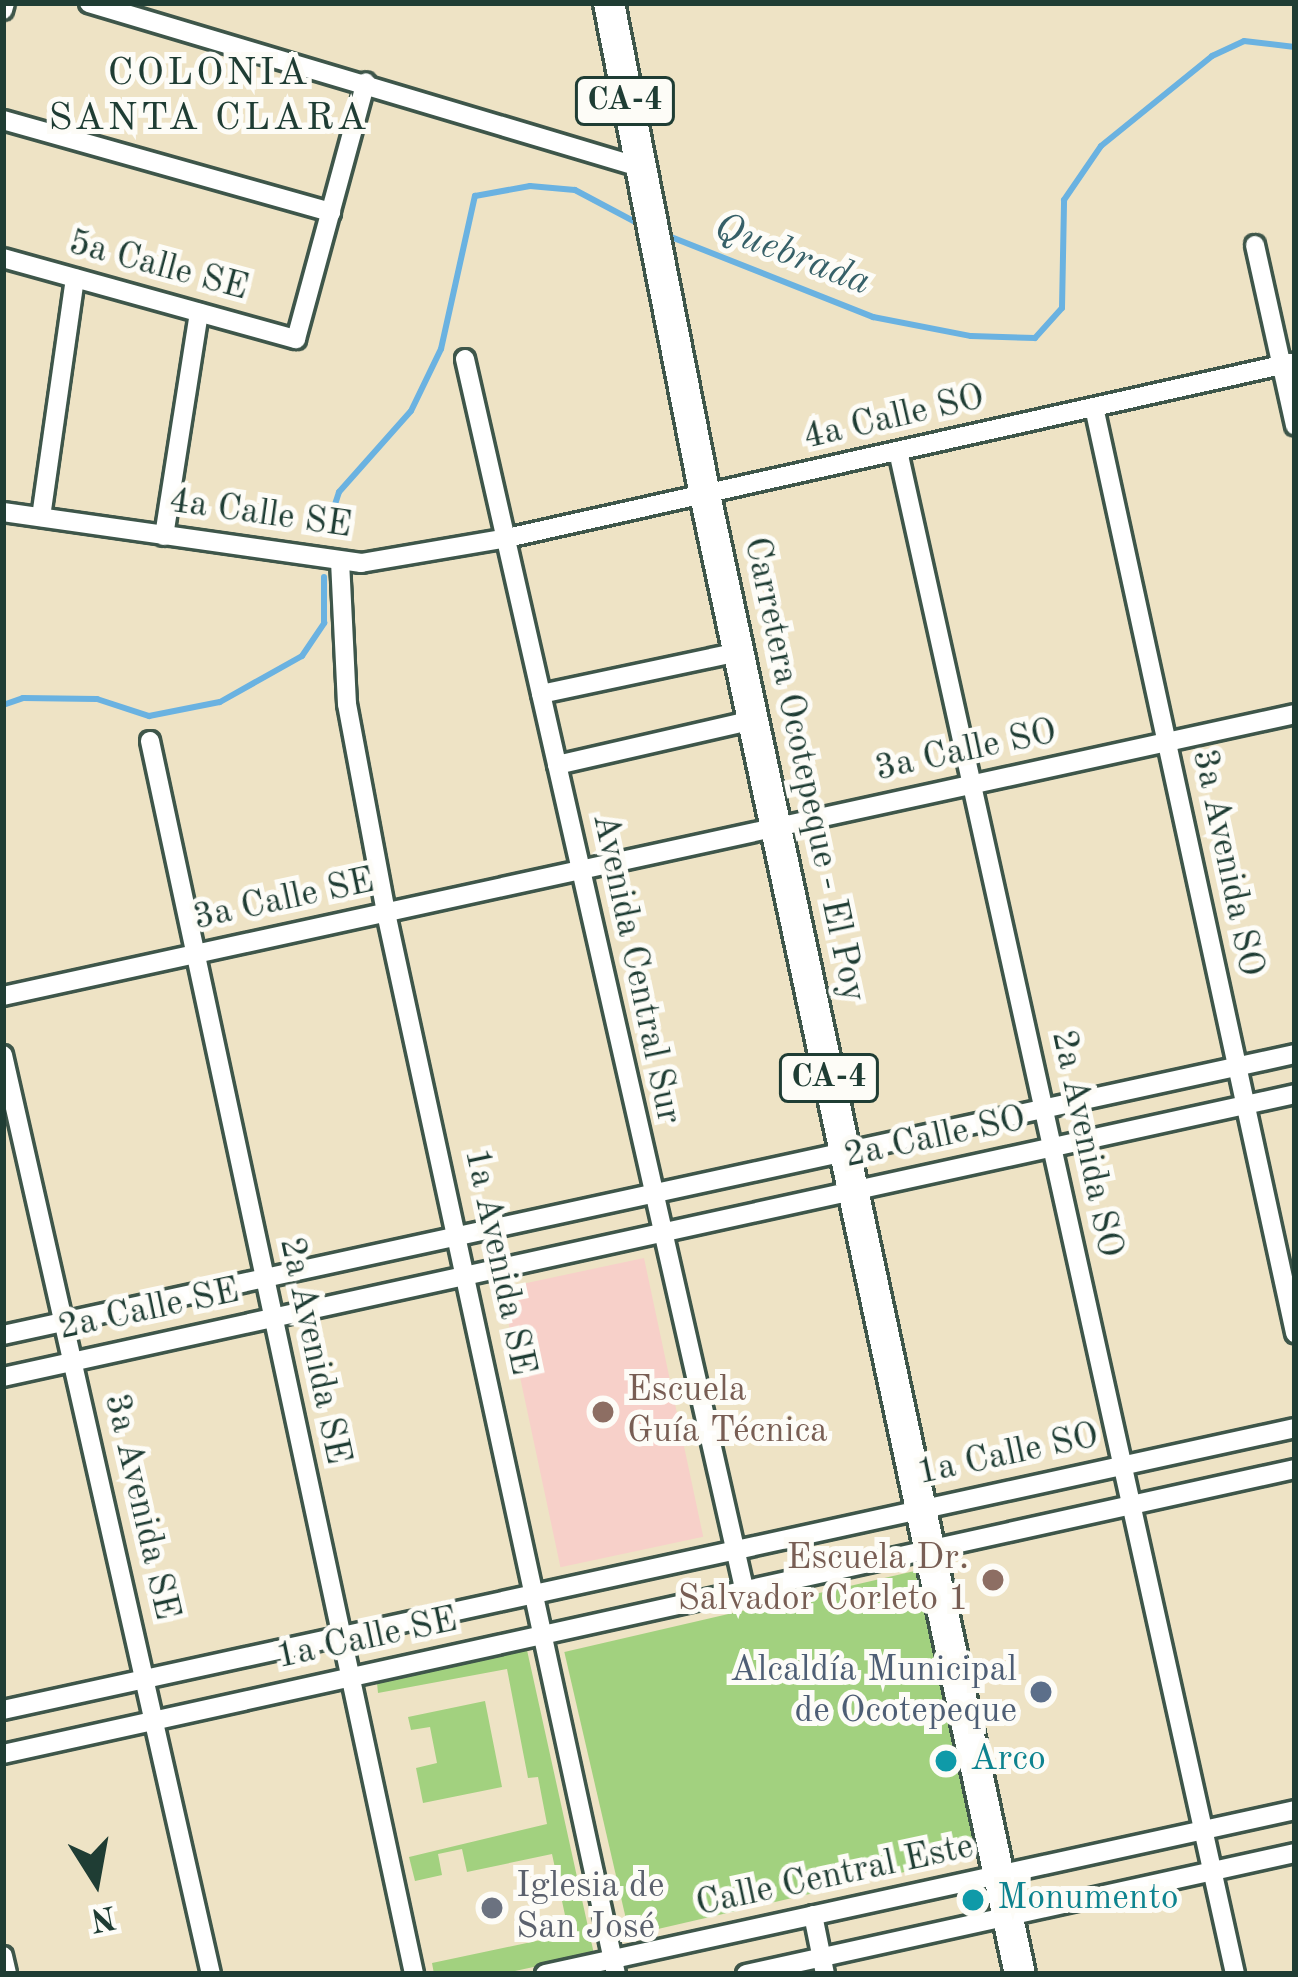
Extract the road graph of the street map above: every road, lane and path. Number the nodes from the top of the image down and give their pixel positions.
1 (89, 3) edge
2 (604, 4) edge
3 (366, 82) junction
4 (3, 120) edge
5 (636, 166) junction
6 (331, 212) junction
7 (1255, 245) dead end
8 (3, 258) edge
9 (75, 278) junction
10 (199, 313) junction
11 (465, 359) dead end
12 (1288, 363) edge
13 (1094, 407) junction
14 (1295, 426) edge
15 (898, 452) junction
16 (705, 495) junction
17 (3, 512) edge
18 (41, 517) junction
19 (164, 536) junction
20 (507, 538) junction
21 (340, 561) junction
22 (738, 652) junction
23 (541, 694) junction
24 (1295, 714) edge
25 (753, 720) junction
26 (149, 741) dead end
27 (1166, 742) junction
28 (557, 765) junction
29 (972, 785) junction
30 (776, 828) junction
31 (580, 870) junction
32 (386, 913) junction
33 (193, 954) junction
34 (3, 996) edge
35 (1295, 1054) edge
36 (3, 1055) edge
37 (1237, 1067) junction
38 (1295, 1094) edge
39 (1245, 1105) junction
40 (1043, 1109) junction
41 (1052, 1147) junction
42 (845, 1152) junction
43 (853, 1191) junction
44 (651, 1194) junction
45 (660, 1233) junction
46 (459, 1236) junction
47 (467, 1275) junction
48 (263, 1278) junction
49 (272, 1318) junction
50 (64, 1322) junction
51 (1295, 1333) edge
52 (3, 1335) edge
53 (73, 1362) junction
54 (3, 1377) edge
55 (1295, 1428) edge
56 (1122, 1465) junction
57 (1295, 1469) edge
58 (1131, 1505) junction
59 (921, 1509) junction
60 (736, 1550) junction
61 (930, 1550) junction
62 (745, 1592) junction
63 (535, 1593) junction
64 (544, 1635) junction
65 (341, 1636) junction
66 (146, 1678) junction
67 (350, 1678) junction
68 (3, 1710) edge
69 (155, 1721) junction
70 (3, 1754) edge
71 (1295, 1810) edge
72 (1203, 1830) junction
73 (1295, 1853) edge
74 (1212, 1871) junction
75 (999, 1874) junction
76 (813, 1915) junction
77 (1008, 1916) junction
78 (3, 1956) edge
79 (823, 1966) edge
80 (614, 1967) edge
81 (7, 1974) edge
82 (211, 1974) edge
83 (414, 1974) edge
84 (545, 1974) edge
85 (746, 1974) edge
86 (1020, 1974) edge
87 (1235, 1974) edge

1 - 3 street
2 - 5 main road, Carretera Ocotepeque - El Poy / CA-4
3 - 5 street
3 - 6 street
4 - 6 street
5 - 16 main road, Carretera Ocotepeque - El Poy / CA-4
6 - 10 street, 5a Calle SE
7 - 12 street
8 - 9 street, 5a Calle SE
9 - 10 street, 5a Calle SE
9 - 18 street
10 - 19 street
11 - 20 street, Avenida Central Sur
12 - 13 street, 4a Calle SO
12 - 14 street
13 - 15 street, 4a Calle SO
13 - 27 street, 3a Avenida SO
15 - 16 street, 4a Calle SO
15 - 29 street, 2a Avenida SO
16 - 20 street, 4a Calle SO
16 - 22 main road, Carretera Ocotepeque - El Poy / CA-4
17 - 18 street, 4a Calle SE
18 - 19 street, 4a Calle SE
19 - 21 street, 4a Calle SE
20 - 21 street, 4a Calle SE
20 - 23 street, Avenida Central Sur
21 - 32 street, 1a Avenida SE
22 - 23 street
22 - 25 main road, Carretera Ocotepeque - El Poy / CA-4
23 - 28 street, Avenida Central Sur
24 - 27 street, 3a Calle SO
25 - 28 street
25 - 30 main road, Carretera Ocotepeque - El Poy / CA-4
26 - 33 street, 2a Avenida SE
27 - 29 street, 3a Calle SO
27 - 37 street, 3a Avenida SO
28 - 31 street, Avenida Central Sur
29 - 30 street, 3a Calle SO
29 - 40 street, 2a Avenida SO
30 - 31 street, 3a Calle SO
30 - 42 main road, Carretera Ocotepeque - El Poy / CA-4
31 - 32 street, 3a Calle SE
31 - 44 street, Avenida Central Sur
32 - 33 street, 3a Calle SE
32 - 46 street, 1a Avenida SE
33 - 34 street, 3a Calle SE
33 - 48 street, 2a Avenida SE
35 - 37 street, 2a Calle SO
36 - 50 street, 3a Avenida SE
37 - 39 street, 3a Avenida SO
37 - 40 street, 2a Calle SO
38 - 39 street, 2a Calle SO
39 - 41 street, 2a Calle SO
39 - 51 street, 3a Avenida SO
40 - 41 street, 2a Avenida SO
40 - 42 street, 2a Calle SO
41 - 43 street, 2a Calle SO
41 - 56 street, 2a Avenida SO
42 - 43 main road, Carretera Ocotepeque - El Poy / CA-4
42 - 44 street, 2a Calle SO
43 - 45 street, 2a Calle SO
43 - 59 main road, Carretera Ocotepeque - El Poy / CA-4
44 - 45 street, Avenida Central Sur
44 - 46 street, 2a Calle SE
45 - 47 street, 2a Calle SE
45 - 60 street, Avenida Central Sur
46 - 47 street, 1a Avenida SE
46 - 48 street, 2a Calle SE
47 - 49 street, 2a Calle SE
47 - 63 street, 1a Avenida SE
48 - 49 street, 2a Avenida SE
48 - 50 street, 2a Calle SE
49 - 53 street, 2a Calle SE
49 - 65 street, 2a Avenida SE
50 - 52 street, 2a Calle SE
50 - 53 street, 3a Avenida SE
53 - 54 street, 2a Calle SE
53 - 66 street, 3a Avenida SE
55 - 56 street, 1a Calle SO
56 - 58 street, 2a Avenida SO
56 - 59 street, 1a Calle SO
57 - 58 street, 1a Calle SO
58 - 61 street, 1a Calle SO
58 - 72 street, 2a Avenida SO
59 - 60 street, 1a Calle SO
59 - 61 main road, Carretera Ocotepeque - El Poy / CA-4
60 - 62 street, Avenida Central Sur
60 - 63 street, 1a Calle SE
61 - 62 street, 1a Calle SO
61 - 75 main road, Carretera Ocotepeque - El Poy / CA-4
62 - 64 street, 1a Calle SE
63 - 64 street, 1a Avenida SE
63 - 65 street, 1a Calle SE
64 - 67 street, 1a Calle SE
64 - 80 street, 1a Avenida SE
65 - 66 street, 1a Calle SE
65 - 67 street, 2a Avenida SE
66 - 68 street, 1a Calle SE
66 - 69 street, 3a Avenida SE
67 - 69 street, 1a Calle SE
67 - 83 street, 2a Avenida SE
69 - 70 street, 1a Calle SE
69 - 82 street, 3a Avenida SE
71 - 72 street, Calle Central Este
72 - 74 street, 2a Avenida SO
72 - 75 street, Calle Central Este
73 - 74 street, Calle Central Este
74 - 77 street, Calle Central Este
74 - 87 street, 2a Avenida SO
75 - 76 street, Calle Central Este
75 - 77 main road, Carretera Ocotepeque - El Poy / CA-4
76 - 79 street
76 - 80 street, Calle Central Este
77 - 79 street, Calle Central Este
77 - 86 main road, Carretera Ocotepeque - El Poy / CA-4
78 - 81 street
79 - 85 street, Calle Central Este
80 - 84 street, Calle Central Este

